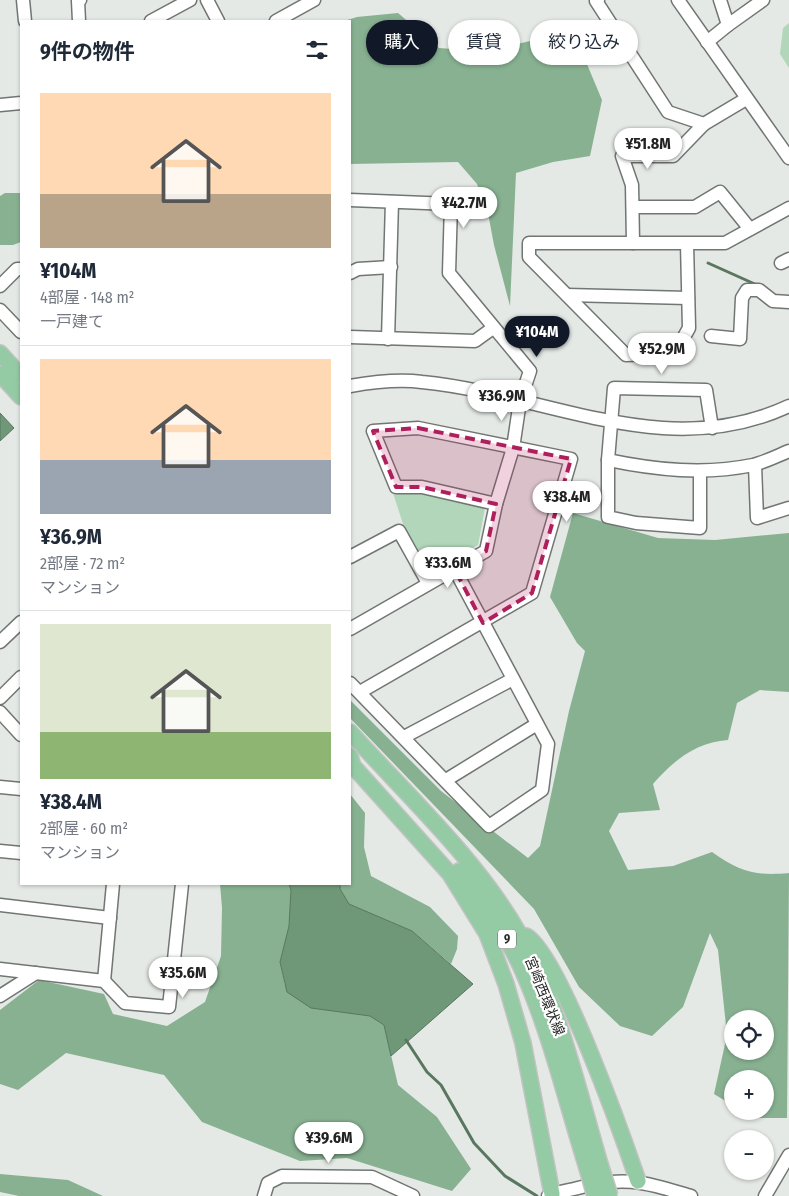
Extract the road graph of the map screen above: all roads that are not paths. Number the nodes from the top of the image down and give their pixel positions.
1 (23, 0) edge
2 (80, 0) edge
3 (190, 0) edge
4 (206, 0) edge
5 (314, 0) edge
6 (598, 0) edge
7 (678, 0) edge
8 (720, 0) edge
9 (763, 0) edge
10 (167, 5) edge
11 (25, 20) edge
12 (79, 20) edge
13 (152, 20) edge
14 (217, 20) edge
15 (278, 20) edge
16 (728, 25) junction
17 (707, 42) junction
18 (746, 99) junction
19 (20, 104) edge
20 (0, 105) edge
21 (704, 124) junction
22 (789, 158) edge
23 (351, 200) edge
24 (392, 202) junction
25 (633, 207) junction
26 (789, 208) edge
27 (750, 229) junction
28 (633, 243) junction
29 (688, 243) junction
30 (391, 267) junction
31 (20, 269) edge
32 (351, 272) edge
33 (0, 286) edge
34 (567, 295) junction
35 (688, 298) junction
36 (789, 302) edge
37 (0, 310) edge
38 (493, 328) junction
39 (20, 331) edge
40 (711, 336) dead end
41 (351, 337) edge
42 (388, 339) junction
43 (0, 353) edge
44 (0, 374) edge
45 (20, 375) edge
46 (351, 386) edge
47 (20, 396) edge
48 (520, 401) junction
49 (789, 406) edge
50 (610, 422) junction
51 (712, 428) junction
52 (512, 448) junction
53 (789, 451) edge
54 (608, 460) junction
55 (755, 465) junction
56 (700, 472) junction
57 (496, 504) junction
58 (789, 508) edge
59 (351, 556) edge
60 (455, 570) junction
61 (428, 583) junction
62 (20, 623) edge
63 (483, 623) junction
64 (351, 627) edge
65 (0, 642) edge
66 (20, 678) edge
67 (513, 679) junction
68 (351, 684) edge
69 (360, 692) junction
70 (0, 698) edge
71 (0, 712) edge
72 (537, 724) junction
73 (20, 733) edge
74 (351, 733) edge
75 (404, 737) junction
76 (351, 756) edge
77 (351, 759) edge
78 (446, 780) junction
79 (0, 787) edge
80 (20, 789) edge
81 (0, 851) edge
82 (20, 853) edge
83 (113, 885) edge
84 (182, 885) edge
85 (0, 905) edge
86 (110, 918) junction
87 (518, 932) junction
88 (0, 969) edge
89 (36, 973) junction
90 (104, 981) junction
91 (0, 996) edge
92 (789, 1155) edge
93 (593, 1166) junction
94 (638, 1181) junction
95 (550, 1195) edge
96 (264, 1196) edge
97 (413, 1196) edge
98 (595, 1196) edge
99 (610, 1196) edge
100 (691, 1196) edge
101 (765, 1196) edge

1 - 11 street
2 - 12 street
3 - 10 street
4 - 14 street
5 - 15 street
6 - 21 street
7 - 17 street
8 - 16 street
9 - 16 street
10 - 13 street
16 - 17 street
17 - 18 street
18 - 21 street
18 - 22 street
19 - 20 street
21 - 25 street
23 - 24 street
24 - 30 street
24 - 38 street
25 - 27 street
25 - 28 street
26 - 27 street
27 - 29 street
28 - 29 street
28 - 34 street
29 - 35 street
30 - 32 street
30 - 42 street
31 - 33 street
34 - 35 street
34 - 35 street
36 - 40 street
37 - 39 street
38 - 42 street
38 - 48 street
41 - 42 street
43 - 45 main road
44 - 47 main road
46 - 48 street
48 - 50 street
48 - 52 street
49 - 51 street
50 - 51 street
50 - 51 street
50 - 54 street
52 - 57 street
52 - 57 street
52 - 63 street
53 - 55 street
54 - 56 street
54 - 56 street
55 - 56 street
55 - 58 street
57 - 60 street
59 - 61 street
60 - 61 street
60 - 63 street
61 - 64 street
62 - 65 street
63 - 67 street
63 - 69 street
66 - 70 street
67 - 72 street
67 - 75 street
68 - 69 street
69 - 75 street
71 - 73 street
72 - 78 street
72 - 78 street
74 - 87 main road, 宮崎西環状線 / 9
75 - 78 street
76 - 93 main road, 宮崎西環状線 / 9
77 - 95 main road
79 - 80 street
81 - 82 street
83 - 86 street
84 - 90 street
85 - 86 street
86 - 90 street
87 - 93 main road, 宮崎西環状線 / 9
87 - 94 main road
88 - 89 street
89 - 90 street
89 - 91 street
92 - 101 street
93 - 98 main road, 宮崎西環状線 / 9, bridge
93 - 99 main road, 宮崎西環状線 / 9, bridge
94 - 95 street
94 - 100 street
96 - 97 street

